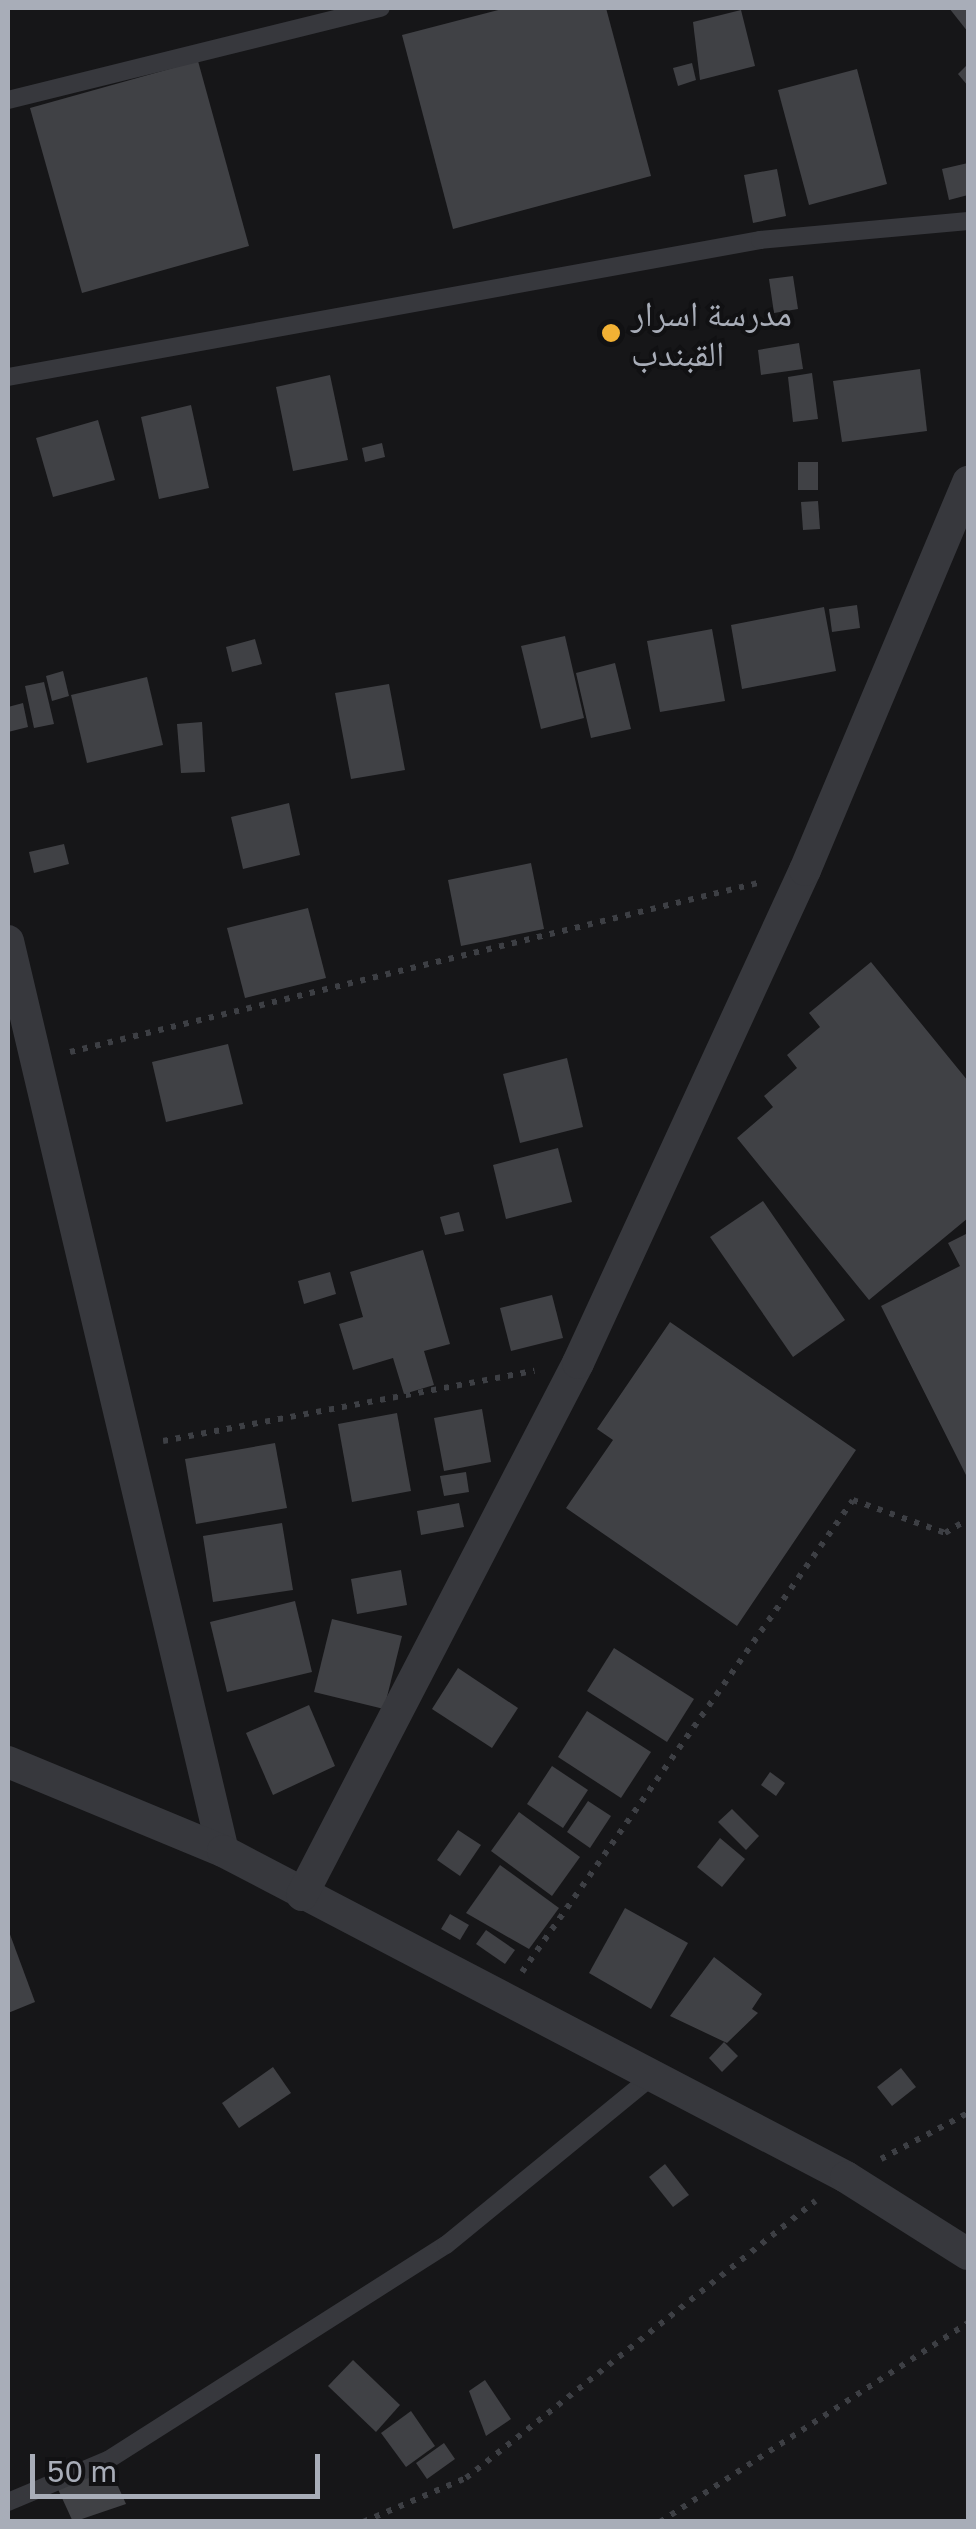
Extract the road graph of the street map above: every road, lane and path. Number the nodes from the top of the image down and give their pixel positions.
1 (381, 8) edge
2 (8, 100) edge
3 (968, 221) edge
4 (8, 377) edge
5 (968, 482) edge
6 (806, 870) junction
7 (8, 940) edge
8 (35, 1061) junction
9 (578, 1363) junction
10 (127, 1448) junction
11 (968, 1519) edge
12 (8, 1762) edge
13 (223, 1851) junction
14 (302, 1895) junction
15 (504, 1997) junction
16 (650, 2078) junction
17 (968, 2113) edge
18 (846, 2177) junction
19 (968, 2254) edge
20 (968, 2323) edge
21 (8, 2502) edge
22 (364, 2522) edge
23 (660, 2522) edge

1 - 2 lane
3 - 4 lane
5 - 6 street
6 - 8 path
6 - 9 street
7 - 8 street
8 - 10 street
9 - 10 path
9 - 14 street
10 - 13 street
11 - 15 path
12 - 13 street
13 - 14 street
14 - 15 street
15 - 16 street
16 - 18 street
16 - 21 lane
17 - 18 path
18 - 19 street
18 - 22 path
20 - 23 path

